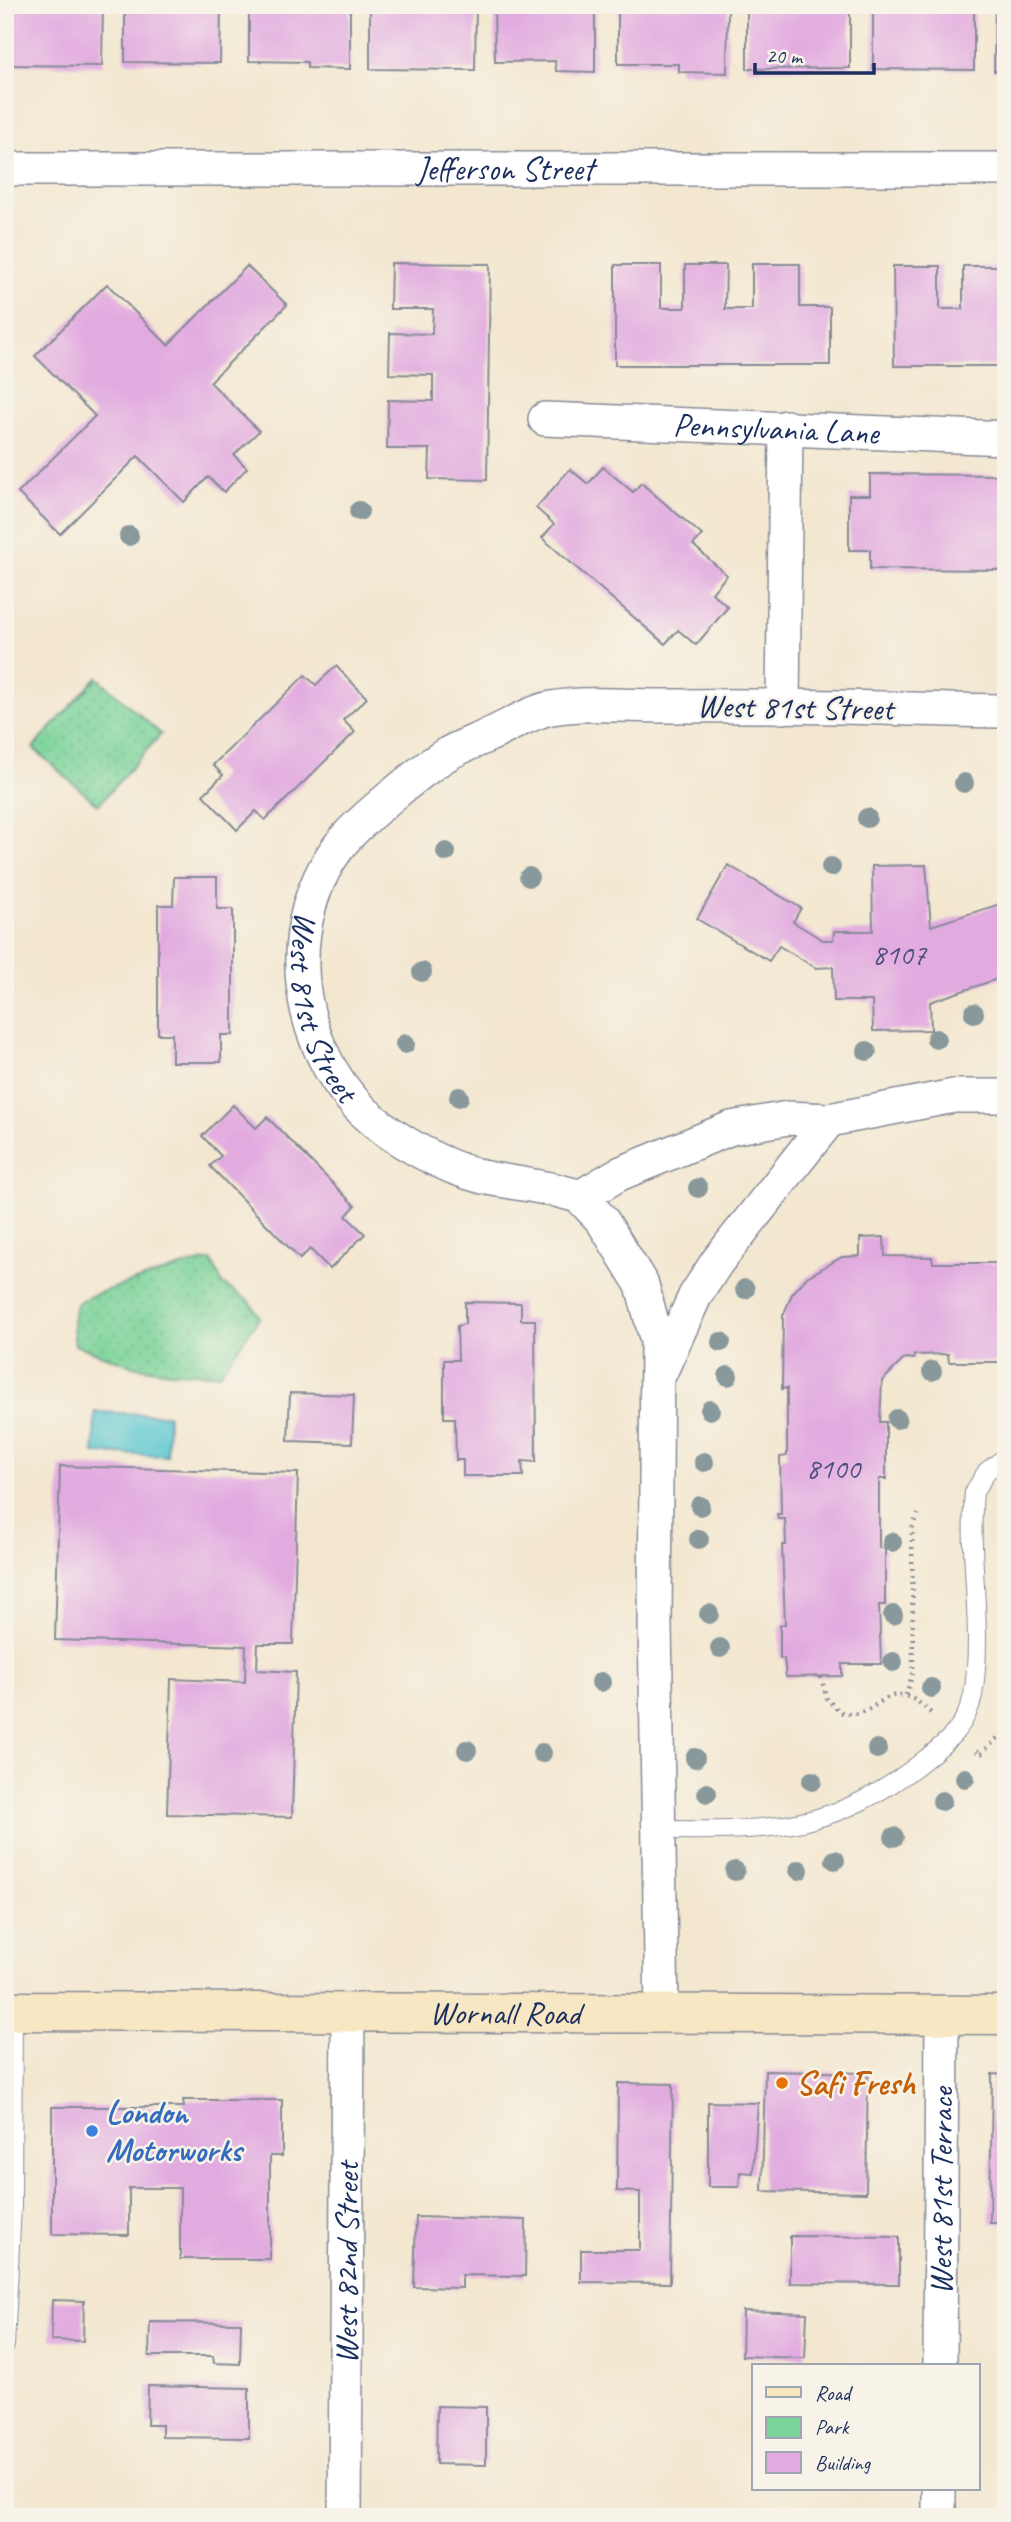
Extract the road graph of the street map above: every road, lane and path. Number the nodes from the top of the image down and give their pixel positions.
1 (5, 169) edge
2 (1006, 169) edge
3 (545, 419) dead end
4 (786, 427) junction
5 (1006, 438) edge
6 (783, 707) junction
7 (1006, 710) edge
8 (1006, 1096) edge
9 (829, 1120) junction
10 (580, 1196) junction
11 (659, 1375) junction
12 (1006, 1457) edge
13 (918, 1514) dead end
14 (821, 1677) dead end
15 (906, 1695) junction
16 (936, 1718) dead end
17 (1006, 1730) edge
18 (969, 1745) dead end
19 (657, 1830) junction
20 (9, 2011) edge
21 (348, 2011) junction
22 (662, 2012) junction
23 (942, 2014) junction
24 (1006, 2015) edge
25 (5, 2346) edge
26 (940, 2364) edge
27 (939, 2490) edge
28 (345, 2517) edge
29 (939, 2517) edge

1 - 2 street, Jefferson Street
3 - 4 street, Pennsylvania Lane
4 - 5 street, Pennsylvania Lane
4 - 6 street
6 - 7 street, West 81st Street
6 - 10 street, West 81st Street
8 - 9 street
9 - 10 street
9 - 11 street
10 - 11 street
11 - 19 street
12 - 19 lane
13 - 15 path
14 - 15 path
15 - 16 path
17 - 18 path
19 - 22 street
20 - 21 main road, Wornall Road
20 - 25 lane
21 - 22 main road, Wornall Road
21 - 28 street, West 82nd Street
22 - 23 main road, Wornall Road
23 - 24 main road, Wornall Road
23 - 26 street, West 81st Terrace
27 - 29 street

